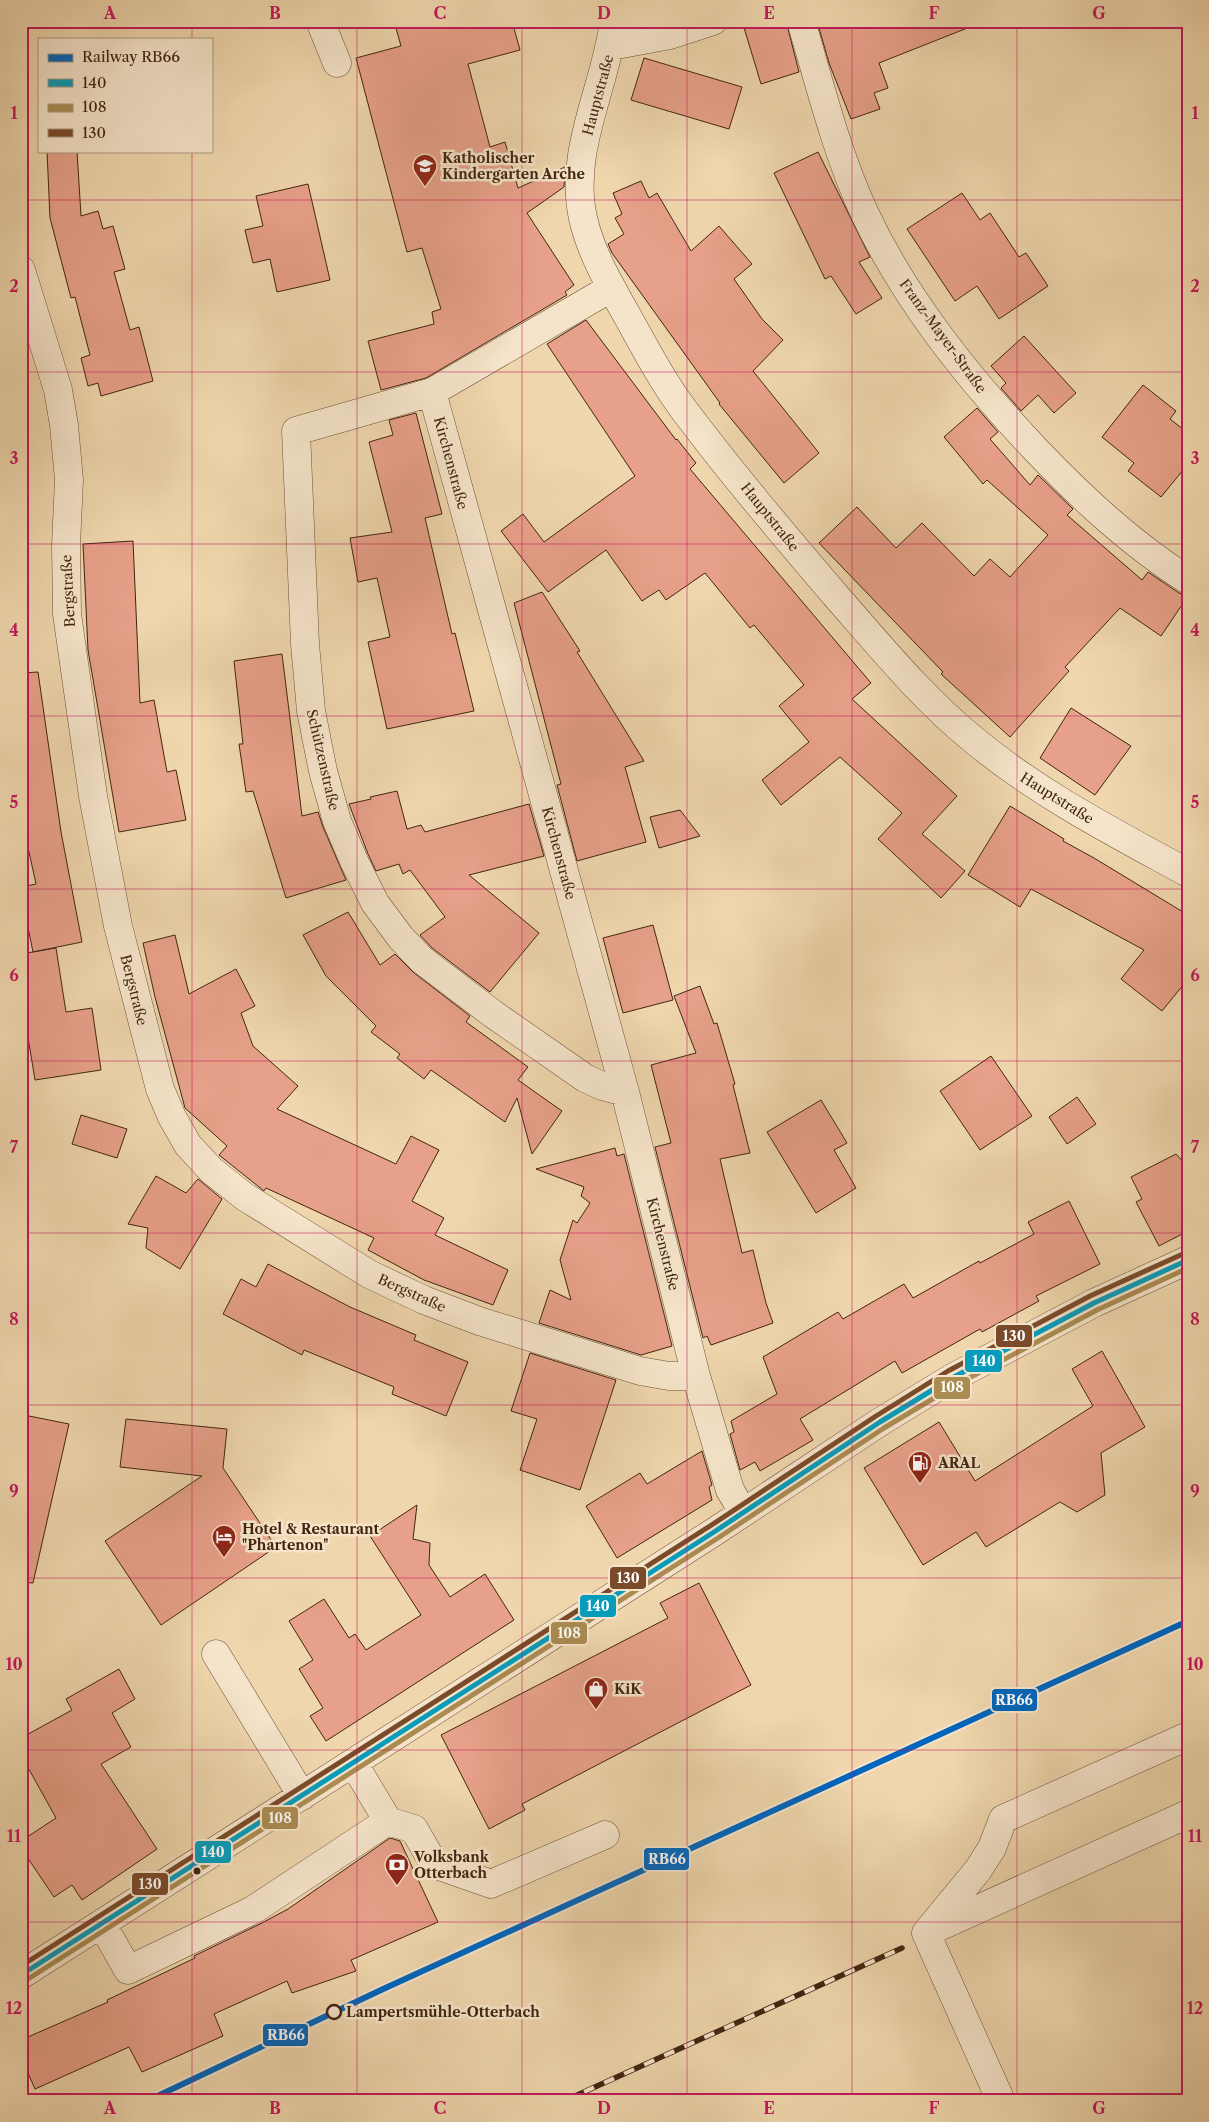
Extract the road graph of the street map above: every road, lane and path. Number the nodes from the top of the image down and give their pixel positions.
1 (320, 21) edge
2 (714, 21) edge
3 (801, 21) edge
4 (613, 34) edge
5 (337, 63) dead end
6 (21, 270) edge
7 (611, 288) junction
8 (432, 392) junction
9 (1188, 580) edge
10 (1188, 873) edge
11 (625, 1092) junction
12 (1188, 1260) edge
13 (696, 1376) junction
14 (743, 1512) junction
15 (216, 1654) dead end
16 (1188, 1736) edge
17 (354, 1764) junction
18 (302, 1796) junction
19 (1188, 1814) edge
20 (388, 1821) junction
21 (605, 1835) dead end
22 (102, 1924) junction
23 (926, 1932) junction
24 (21, 1976) edge
25 (1001, 2101) edge

1 - 5 street
2 - 4 street
3 - 9 street, Franz-Mayer-Straße
4 - 7 street, Hauptstraße
6 - 13 street, Bergstraße
7 - 8 street
7 - 10 street, Hauptstraße
8 - 11 street, Kirchenstraße
8 - 11 street, Schützenstraße
11 - 13 street, Kirchenstraße
12 - 14 street
13 - 14 street, Kirchenstraße
14 - 17 street
15 - 18 street
16 - 23 street
17 - 18 street
17 - 20 street
18 - 22 street
19 - 23 street
20 - 21 street
20 - 22 street
22 - 24 street
23 - 25 street

